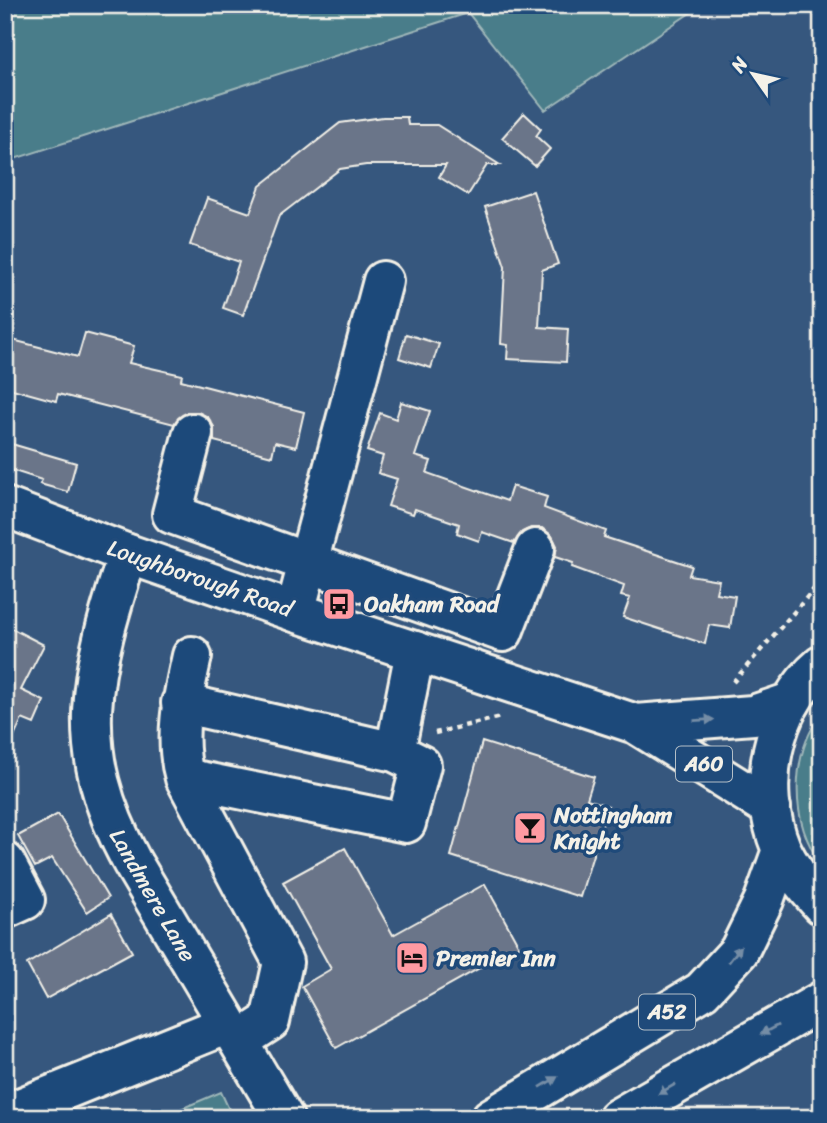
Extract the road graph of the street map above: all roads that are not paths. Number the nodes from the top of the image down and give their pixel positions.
1 (383, 281) dead end
2 (193, 433) dead end
3 (5, 507) edge
4 (535, 549) dead end
5 (128, 554) junction
6 (308, 563) junction
7 (295, 612) junction
8 (415, 651) junction
9 (192, 656) dead end
10 (822, 665) edge
11 (791, 702) junction
12 (181, 703) junction
13 (636, 724) junction
14 (396, 747) junction
15 (185, 778) junction
16 (771, 808) junction
17 (782, 850) junction
18 (5, 862) edge
19 (822, 905) edge
20 (5, 909) edge
21 (822, 1001) edge
22 (233, 1033) junction
23 (5, 1114) edge
24 (284, 1118) edge
25 (491, 1118) edge
26 (618, 1118) edge

1 - 6 main road
2 - 6 main road
3 - 5 main road, Loughborough Road / A60
4 - 6 main road
5 - 7 main road, Loughborough Road / A60
5 - 22 main road, Landmere Lane
6 - 7 main road
7 - 8 main road, Loughborough Road / A60
8 - 13 main road, Loughborough Road / A60
8 - 14 main road
9 - 12 main road
10 - 11 main road
13 -> 11 main road, Loughborough Road / A60
11 - 16 main road
12 - 14 main road
12 - 15 main road
13 - 16 main road, Loughborough Road / A60
14 - 15 main road
15 - 22 main road
16 - 17 main road
17 - 19 main road
25 -> 17 main road, A52
18 - 20 main road
21 -> 26 main road
22 - 23 main road
22 - 24 main road, Landmere Lane

